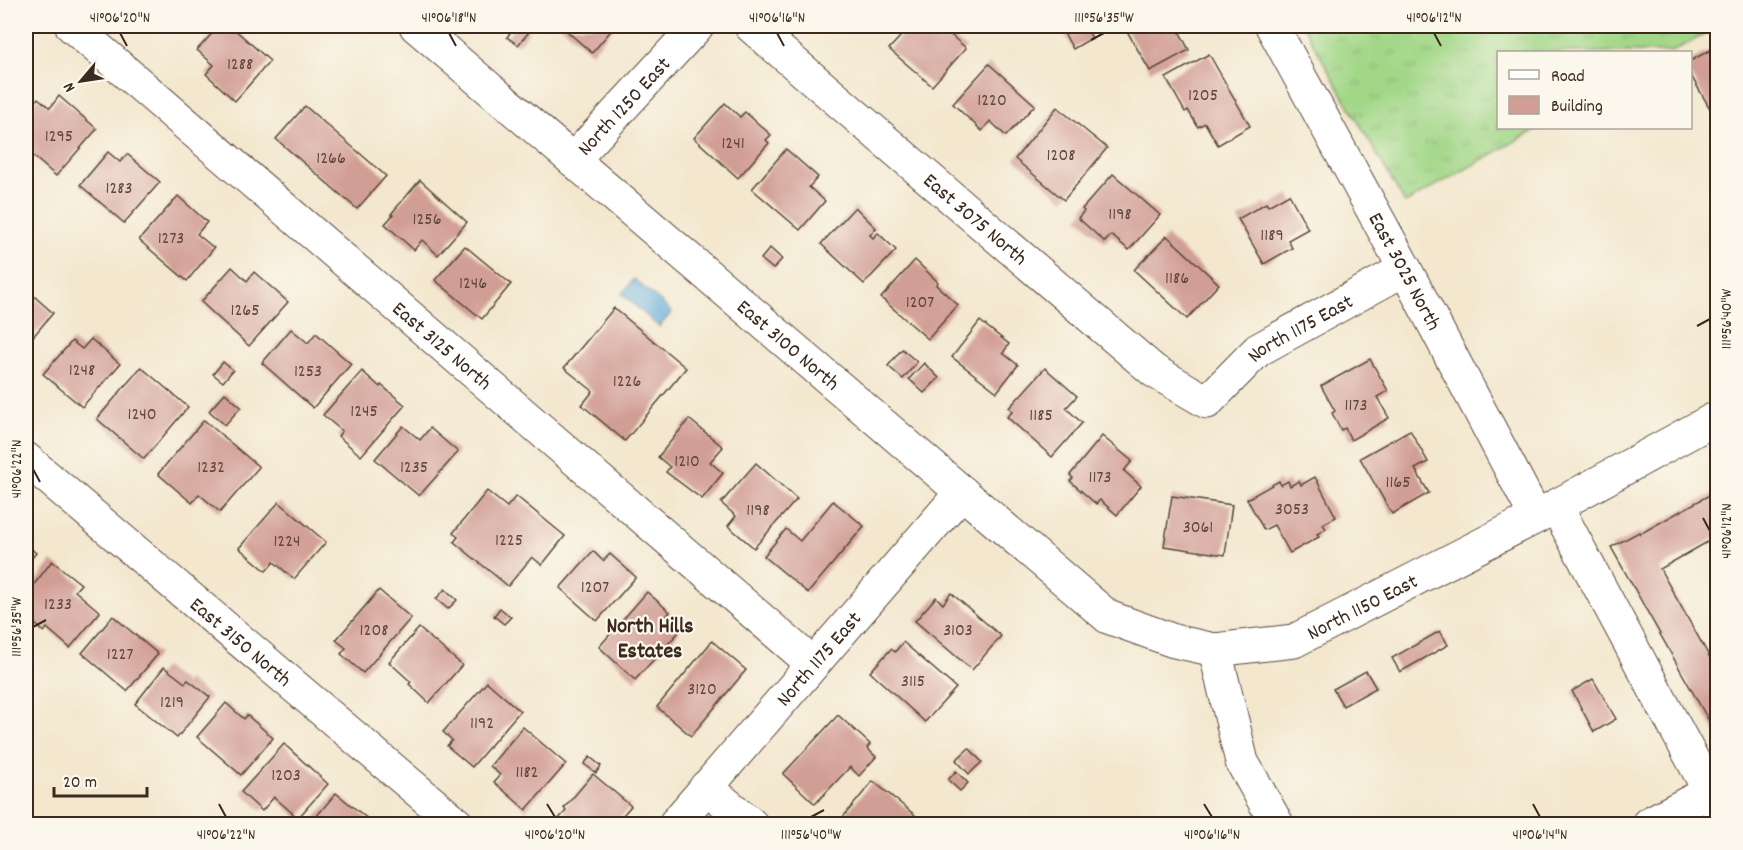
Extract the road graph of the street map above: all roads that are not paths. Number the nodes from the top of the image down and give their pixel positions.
1 (72, 26) edge
2 (416, 26) edge
3 (697, 26) edge
4 (751, 26) edge
5 (1272, 26) edge
6 (573, 160) junction
7 (1405, 268) junction
8 (1207, 402) joint
9 (1718, 417) edge
10 (26, 459) edge
11 (962, 492) junction
12 (1546, 511) junction
13 (1174, 641) joint
14 (1215, 650) junction
15 (813, 664) junction
16 (706, 787) junction
17 (1714, 799) edge
18 (457, 825) edge
19 (675, 825) edge
20 (751, 825) edge
21 (1277, 825) edge
22 (1648, 825) edge

1 - 15 street, East 3125 North
2 - 6 street, East 3100 North
3 - 6 street, North 1250 East
4 - 8 street, East 3075 North
5 - 7 street, East 3025 North
6 - 11 street, East 3100 North
7 - 8 street, North 1175 East
7 - 12 street, East 3025 North
9 - 12 street, North 1150 East
10 - 18 street, East 3150 North
11 - 13 street, East 3100 North
11 - 15 street, North 1175 East
12 - 14 street, North 1150 East
12 - 17 street, East 3025 North
13 - 14 street, North 1150 East
14 - 21 street
15 - 16 street, North 1175 East
16 - 19 street, North 1175 East
16 - 20 street
17 - 22 street

